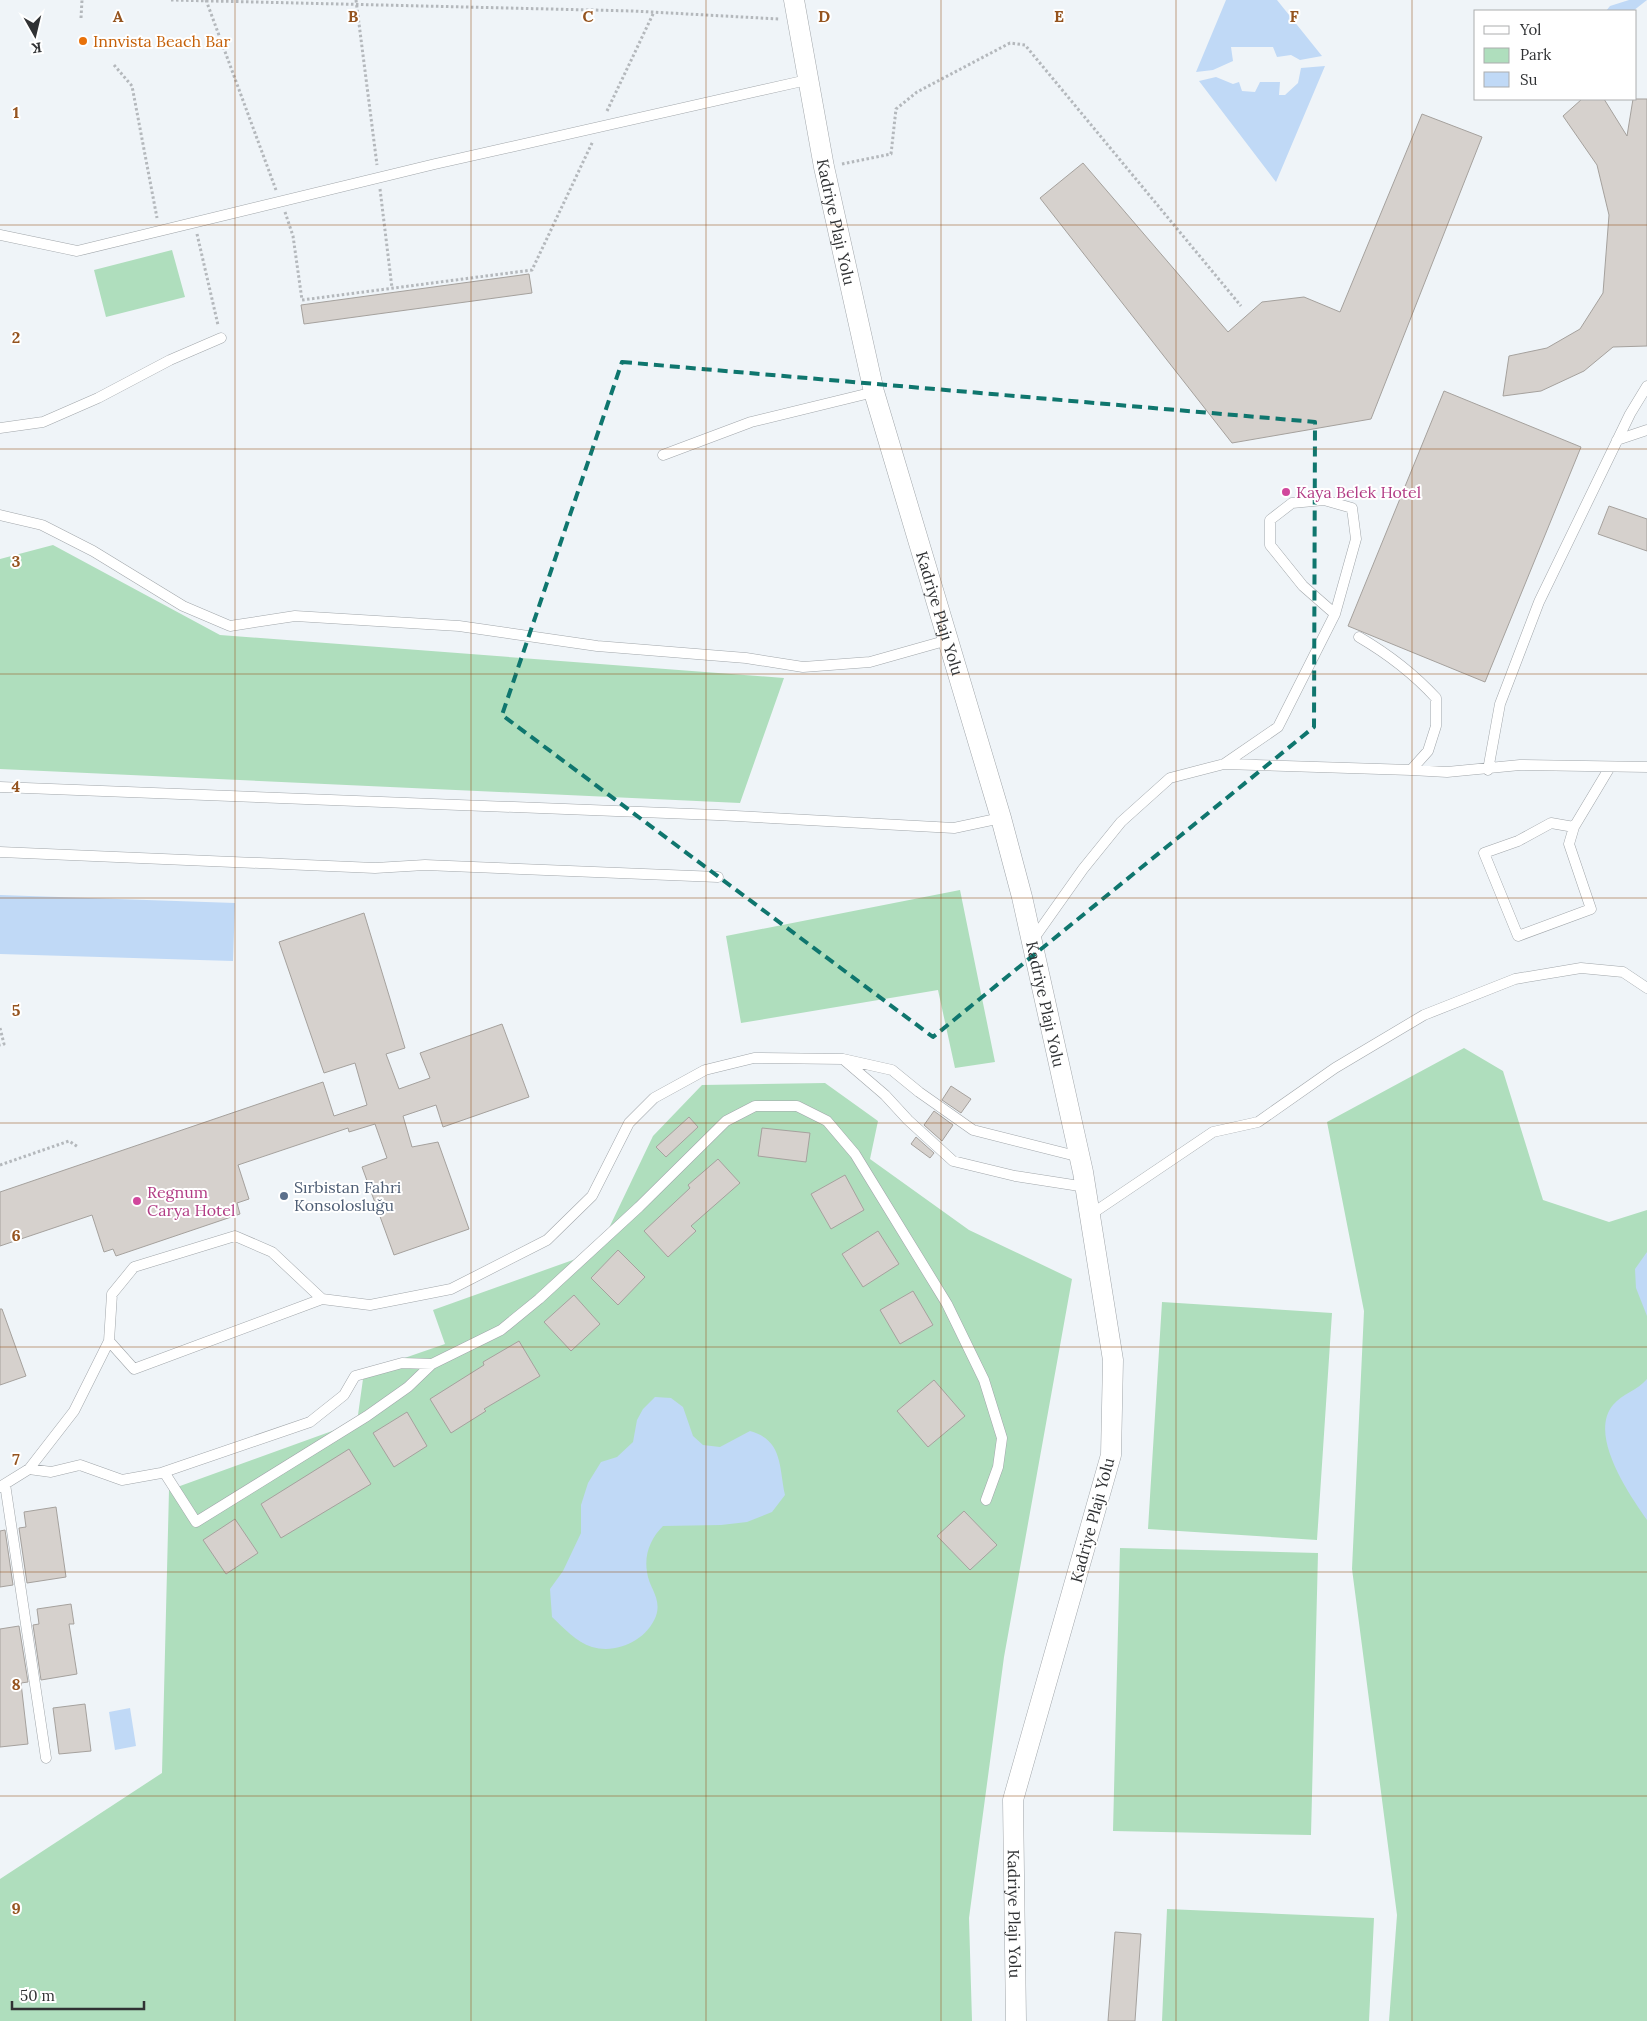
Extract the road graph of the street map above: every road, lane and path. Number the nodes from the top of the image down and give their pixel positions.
1 (82, 0) edge
2 (171, 0) edge
3 (794, 0) edge
4 (356, 2) edge
5 (81, 18) dead end
6 (797, 20) junction
7 (114, 65) dead end
8 (807, 80) junction
9 (824, 167) junction
10 (379, 177) junction
11 (194, 222) junction
12 (160, 230) junction
13 (0, 235) edge
14 (392, 288) dead end
15 (1241, 306) dead end
16 (221, 338) joint
17 (1647, 386) edge
18 (874, 392) junction
19 (0, 428) edge
20 (1647, 430) edge
21 (1617, 440) junction
22 (663, 455) dead end
23 (0, 515) edge
24 (1335, 614) junction
25 (1359, 637) dead end
26 (948, 640) junction
27 (1224, 764) junction
28 (1610, 767) junction
29 (1647, 767) edge
30 (1410, 770) junction
31 (1488, 770) junction
32 (0, 787) edge
33 (1001, 818) junction
34 (1574, 827) junction
35 (0, 852) edge
36 (718, 877) dead end
37 (1032, 942) junction
38 (1647, 988) edge
39 (0, 1028) edge
40 (0, 1045) edge
41 (843, 1059) junction
42 (78, 1147) dead end
43 (1080, 1157) junction
44 (0, 1165) edge
45 (1086, 1187) junction
46 (1090, 1214) junction
47 (322, 1299) junction
48 (108, 1341) junction
49 (432, 1364) junction
50 (29, 1469) junction
51 (164, 1472) junction
52 (2, 1486) edge
53 (986, 1500) dead end
54 (46, 1758) dead end
55 (1016, 2021) edge

1 - 5 path
2 - 4 path
3 - 6 street, Kadriye Plajı Yolu
4 - 6 path
4 - 10 path
6 - 8 street, Kadriye Plajı Yolu
7 - 12 path
8 - 9 street, Kadriye Plajı Yolu
8 - 10 lane
9 - 15 path
9 - 18 street, Kadriye Plajı Yolu
10 - 11 lane
10 - 14 path
11 - 12 lane
11 - 16 path
12 - 13 lane
16 - 19 lane
17 - 21 lane
18 - 22 lane
18 - 26 street, Kadriye Plajı Yolu
20 - 21 lane
21 - 31 lane
23 - 26 lane
24 - 24 lane
24 - 27 lane
25 - 30 lane
26 - 33 street, Kadriye Plajı Yolu
27 - 30 lane
27 - 37 lane
28 - 29 lane
28 - 31 lane
28 - 34 lane
30 - 31 lane
32 - 33 lane
33 - 37 street, Kadriye Plajı Yolu
34 - 34 lane
35 - 36 lane
37 - 43 street, Kadriye Plajı Yolu
38 - 46 lane
39 - 40 path
41 - 43 lane
41 - 45 lane
41 - 47 lane
42 - 44 path
43 - 45 street, Kadriye Plajı Yolu
45 - 46 street, Kadriye Plajı Yolu
46 - 55 street, Kadriye Plajı Yolu
47 - 48 lane
47 - 48 lane
48 - 50 lane
49 - 51 lane
49 - 51 lane
49 - 53 lane
50 - 51 lane
50 - 52 lane
52 - 54 lane

